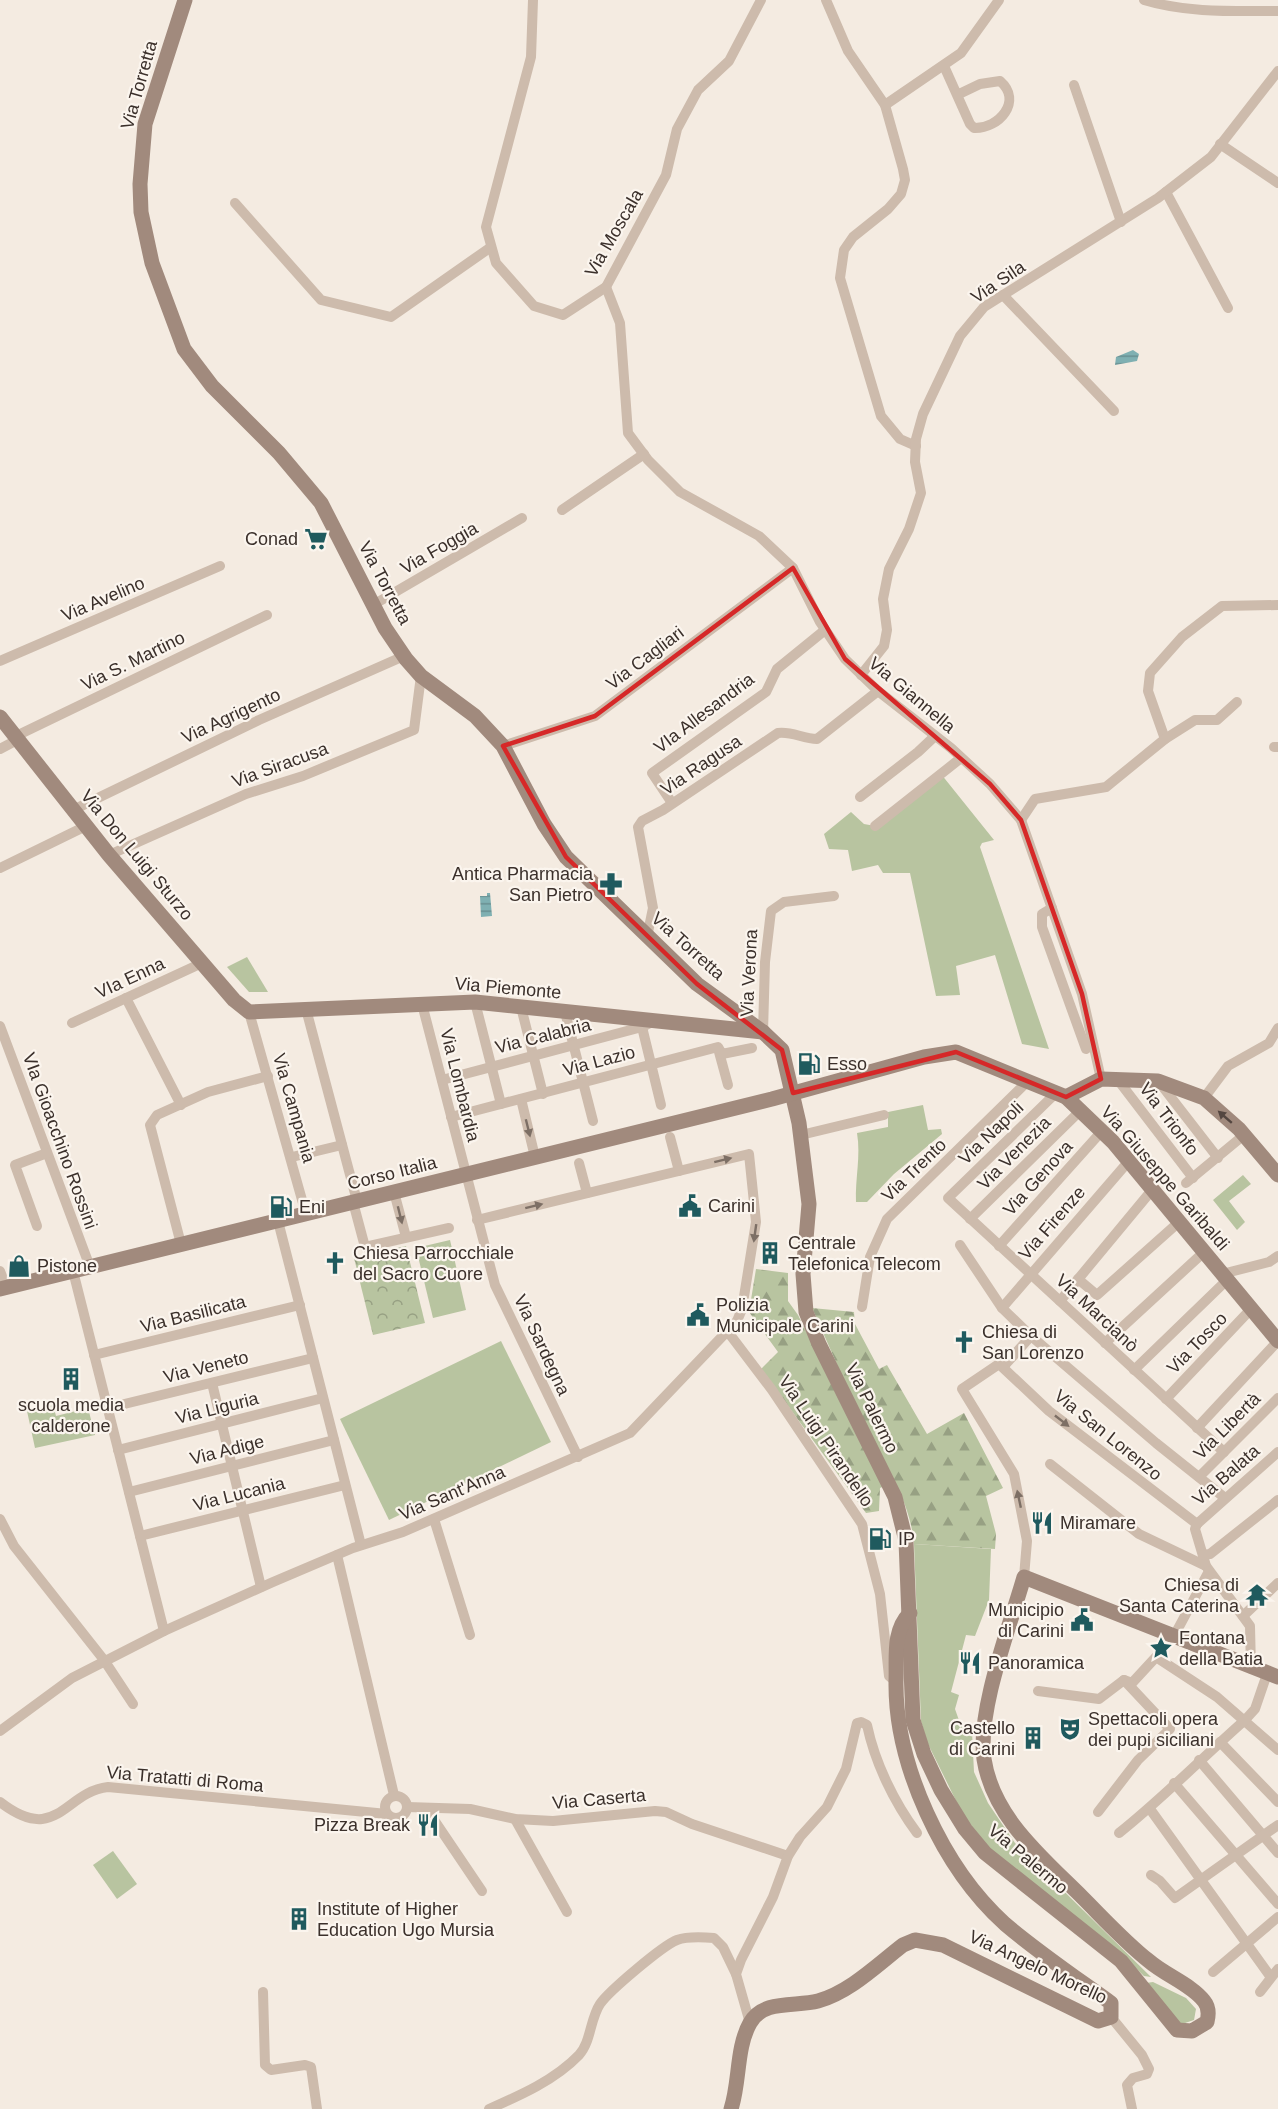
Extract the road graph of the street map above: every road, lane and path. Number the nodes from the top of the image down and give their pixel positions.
1 (185, 0) edge
2 (533, 0) edge
3 (761, 0) edge
4 (826, 0) edge
5 (999, 0) edge
6 (1144, 0) edge
7 (1278, 11) edge
8 (944, 66) junction
9 (1278, 72) edge
10 (1074, 85) dead end
11 (957, 95) junction
12 (885, 105) junction
13 (1220, 144) junction
14 (1278, 183) edge
15 (1166, 192) junction
16 (235, 203) dead end
17 (1121, 222) junction
18 (491, 247) junction
19 (606, 287) junction
20 (1003, 295) junction
21 (1228, 308) dead end
22 (1114, 411) dead end
23 (916, 446) junction
24 (644, 454) junction
25 (562, 510) dead end
26 (522, 519) dead end
27 (220, 566) dead end
28 (793, 568) junction
29 (373, 605) junction
30 (1278, 605) edge
31 (267, 615) dead end
32 (825, 630) junction
33 (404, 656) junction
34 (0, 661) edge
35 (861, 675) junction
36 (422, 676) junction
37 (878, 691) junction
38 (1237, 702) dead end
39 (0, 717) edge
40 (936, 736) junction
41 (16, 739) junction
42 (1165, 739) junction
43 (503, 746) junction
44 (0, 749) edge
45 (961, 758) junction
46 (860, 797) dead end
47 (672, 803) junction
48 (73, 810) junction
49 (1021, 820) junction
50 (86, 826) junction
51 (875, 826) dead end
52 (109, 855) junction
53 (0, 868) edge
54 (834, 896) dead end
55 (1052, 908) junction
56 (647, 937) junction
57 (202, 963) junction
58 (126, 998) junction
59 (475, 1002) junction
60 (422, 1004) junction
61 (521, 1006) junction
62 (306, 1009) junction
63 (249, 1012) junction
64 (565, 1012) junction
65 (72, 1023) dead end
66 (647, 1024) junction
67 (0, 1026) edge
68 (1278, 1028) edge
69 (763, 1032) junction
70 (573, 1045) junction
71 (752, 1048) dead end
72 (1086, 1049) dead end
73 (719, 1052) junction
74 (533, 1055) junction
75 (651, 1064) junction
76 (491, 1066) junction
77 (268, 1076) junction
78 (1101, 1079) junction
79 (442, 1080) junction
80 (1029, 1080) junction
81 (1118, 1080) junction
82 (1158, 1082) junction
83 (583, 1083) junction
84 (728, 1085) dead end
85 (793, 1093) junction
86 (543, 1094) junction
87 (1061, 1095) junction
88 (1204, 1098) junction
89 (521, 1099) junction
90 (501, 1104) junction
91 (661, 1105) dead end
92 (181, 1106) junction
93 (1080, 1111) junction
94 (884, 1115) dead end
95 (451, 1117) junction
96 (593, 1121) dead end
97 (1102, 1131) junction
98 (801, 1135) junction
99 (1244, 1135) junction
100 (670, 1137) dead end
101 (342, 1145) junction
102 (47, 1153) junction
103 (292, 1157) junction
104 (535, 1157) junction
105 (1218, 1158) junction
106 (1128, 1162) junction
107 (579, 1163) dead end
108 (679, 1171) junction
109 (466, 1174) junction
110 (1278, 1175) edge
111 (1152, 1190) junction
112 (394, 1192) junction
113 (587, 1193) junction
114 (948, 1198) joint
115 (355, 1202) junction
116 (306, 1214) junction
117 (970, 1219) junction
118 (477, 1220) junction
119 (278, 1221) junction
120 (1179, 1222) junction
121 (37, 1226) dead end
122 (449, 1228) dead end
123 (406, 1237) junction
124 (182, 1244) junction
125 (960, 1245) dead end
126 (999, 1246) junction
127 (1204, 1252) junction
128 (1278, 1256) edge
129 (90, 1267) junction
130 (0, 1270) edge
131 (73, 1271) junction
132 (1030, 1274) junction
133 (1225, 1277) junction
134 (1078, 1279) junction
135 (3, 1288) edge
136 (1059, 1301) junction
137 (300, 1305) junction
138 (862, 1307) dead end
139 (1002, 1308) junction
140 (1251, 1309) junction
141 (728, 1332) junction
142 (1031, 1335) junction
143 (1278, 1341) edge
144 (1105, 1343) junction
145 (94, 1355) junction
146 (313, 1358) junction
147 (1001, 1365) junction
148 (1134, 1370) junction
149 (212, 1383) junction
150 (323, 1398) junction
151 (1278, 1398) edge
152 (1166, 1399) junction
153 (108, 1408) junction
154 (222, 1424) junction
155 (1197, 1428) junction
156 (334, 1440) junction
157 (118, 1450) junction
158 (1224, 1452) junction
159 (1278, 1452) edge
160 (578, 1457) junction
161 (1050, 1464) dead end
162 (232, 1466) junction
163 (1199, 1477) junction
164 (345, 1485) junction
165 (129, 1492) junction
166 (1225, 1498) junction
167 (1278, 1500) edge
168 (243, 1510) junction
169 (0, 1519) edge
170 (434, 1519) junction
171 (1197, 1524) junction
172 (140, 1536) junction
173 (361, 1545) junction
174 (337, 1555) junction
175 (1206, 1564) junction
176 (1024, 1577) junction
177 (1278, 1583) edge
178 (261, 1587) junction
179 (910, 1613) junction
180 (1243, 1616) junction
181 (164, 1631) junction
182 (470, 1635) dead end
183 (1173, 1638) junction
184 (104, 1660) junction
185 (1251, 1669) junction
186 (1272, 1676) edge
187 (1124, 1680) junction
188 (896, 1682) junction
189 (1038, 1691) dead end
190 (133, 1704) dead end
191 (1245, 1720) junction
192 (0, 1731) edge
193 (1220, 1742) junction
194 (1278, 1750) edge
195 (1199, 1760) junction
196 (1174, 1783) junction
197 (394, 1795) junction
198 (0, 1802) edge
199 (1278, 1802) edge
200 (407, 1807) junction
201 (426, 1808) junction
202 (1150, 1809) junction
203 (1098, 1812) dead end
204 (384, 1814) junction
205 (515, 1819) junction
206 (1278, 1825) edge
207 (917, 1833) dead end
208 (1119, 1833) dead end
209 (1263, 1835) junction
210 (1278, 1852) edge
211 (1236, 1855) junction
212 (788, 1856) junction
213 (1151, 1875) dead end
214 (1200, 1880) junction
215 (482, 1891) dead end
216 (1278, 1904) edge
217 (567, 1912) dead end
218 (1278, 1917) edge
219 (1247, 1944) junction
220 (1213, 1972) dead end
221 (1274, 1972) edge
222 (736, 1974) junction
223 (264, 1992) dead end
224 (1260, 1992) dead end
225 (1111, 2017) junction
226 (750, 2023) junction
227 (317, 2109) edge
228 (489, 2109) edge
229 (731, 2109) edge
230 (1132, 2109) edge

1 - 29 street, Via Torretta
2 - 18 street, Via Moscala
3 - 19 street, Via Moscala
4 - 12 street
5 - 8 street
6 - 7 street
8 - 11 street
8 - 12 street
9 - 13 street, Via Sila
10 - 17 street
11 - 11 street
12 - 23 street
13 - 14 street
13 - 15 street, Via Sila
15 - 17 street, Via Sila
15 - 21 street
16 - 18 street
17 - 20 street, Via Sila
18 - 19 street, Via Moscala
19 - 24 street, Via Giannella
20 - 22 street
20 - 23 street, Via Sila
23 - 35 street, Via Sila
24 - 25 street
24 - 28 street, Via Giannella
26 - 29 street, Via Foggia
27 - 34 street, Via Avelino
28 - 32 street, Via Giannella
28 - 43 street, Via Cagliari
29 - 33 street, Via Torretta
30 - 42 street
31 - 41 street, Via S. Martino
32 - 35 street, Via Giannella
32 - 47 street, VIa Allesandria
33 - 36 street, Via Torretta
33 - 48 street, Via Agrigento
35 - 37 street, Via Giannella
36 - 43 street, Via Torretta
36 - 52 street, Via Siracusa
37 - 40 street, Via Giannella
37 - 47 street, Via Ragusa
38 - 42 street
39 - 41 street, Via Don Luigi Sturzo
40 - 45 street, Via Giannella
40 - 46 street
41 - 44 street, Via S. Martino
41 - 48 street, Via Don Luigi Sturzo
42 - 49 street
43 - 56 street, Via Torretta
45 - 49 street, Via Giannella
45 - 51 street
47 - 56 street, Via Ragusa
48 - 50 street, Via Don Luigi Sturzo
49 - 55 street, Via Giannella
50 - 52 street, Via Don Luigi Sturzo
50 - 53 street
52 - 57 street, Via Don Luigi Sturzo
54 - 69 street, Via Verona
55 - 72 street
55 - 78 street, Via Giannella
56 - 69 street, Via Torretta
57 - 58 street, VIa Enna
57 - 63 street, Via Don Luigi Sturzo
58 - 65 street, VIa Enna
58 - 92 street
59 - 60 street, Via Piemonte
59 - 61 street, Via Piemonte
59 - 76 street
60 - 62 street, Via Piemonte
60 - 79 street, Via Lombardia
61 - 64 street, Via Piemonte
61 - 74 street
62 - 63 street, Via Piemonte
62 - 101 street
63 - 77 street, Via Campania
64 - 66 street, Via Piemonte
64 - 70 street
66 - 69 street, Via Piemonte
66 - 70 street, Via Calabria
66 - 75 street
67 - 102 street, VIa Gioacchino Rossini
68 - 88 street
69 - 85 street, Via Torretta
70 - 74 street, Via Calabria
70 - 83 street
71 - 73 street, Via Lazio
73 - 75 street, Via Lazio
73 - 84 street
74 - 76 street, Via Calabria
74 - 86 street
75 - 83 street, Via Lazio
75 - 91 street
76 - 79 street, Via Calabria
76 - 90 street
77 - 92 street
77 - 103 street, Via Campania
78 - 81 street
78 - 87 street
79 - 95 street, Via Lombardia
80 - 85 street, Via Giuseppe Garibaldi
80 - 87 street, Via Giuseppe Garibaldi
80 - 138 street, Via Trento
81 - 82 street
81 - 105 street, Via Trionfo
82 - 88 street
82 - 105 street
83 - 86 street, Via Lazio
83 - 96 street
85 - 98 street, Via Palermo
85 - 104 street, Corso Italia
86 - 89 street, Via Lazio
87 - 93 street, Via Giuseppe Garibaldi
87 - 114 street, Via Napoli
99 -> 88 street
89 - 90 street, Via Lazio
89 -> 104 street
90 - 95 street, Via Lazio
92 - 124 street
93 - 97 street, Via Giuseppe Garibaldi
93 - 117 street, Via Venezia
94 - 98 street
95 - 109 street, Via Lombardia
97 - 106 street, Via Giuseppe Garibaldi
97 - 126 street, Via Genova
98 - 179 street, Via Palermo
99 - 105 street
99 - 110 street
100 - 108 street
101 - 103 street
101 - 115 street
102 - 121 street
102 - 129 street, VIa Gioacchino Rossini
103 - 116 street, Via Campania
104 - 109 street, Corso Italia
106 - 111 street, Via Giuseppe Garibaldi
106 - 132 street, Via Firenze
107 - 113 street
108 - 113 street
108 -> 141 street, Via Sant'Anna
109 - 112 street, Corso Italia
109 - 118 street, Via Sardegna
111 - 120 street, Via Giuseppe Garibaldi
111 - 134 street
112 - 115 street, Corso Italia
112 -> 123 street
118 -> 113 street
114 - 117 street, Via Marcianò
115 - 116 street, Corso Italia
115 - 123 street
116 - 119 street, Corso Italia
117 - 126 street, Via Marcianò
118 - 160 street, Via Sardegna
119 - 124 street, Corso Italia
119 - 137 street
120 - 127 street, Via Giuseppe Garibaldi
120 - 134 street
122 - 123 street
124 - 129 street, Corso Italia
125 - 139 street
126 - 132 street, Via Marcianò
127 - 133 street, Via Giuseppe Garibaldi
127 - 144 street
128 - 133 street
129 - 131 street, Corso Italia
130 - 135 street
131 - 135 street, Corso Italia
131 - 145 street
132 - 136 street, Via Marcianò
132 - 139 street, Via Firenze
133 - 140 street, Via Giuseppe Garibaldi
133 - 148 street
134 - 136 street
136 - 144 street, Via Marcianò
137 - 145 street, Via Basilicata
137 - 146 street
139 - 142 street
140 - 143 street, Via Giuseppe Garibaldi
140 - 152 street, Via Tosco
141 - 160 street, Via Sant'Anna
141 - 188 street, Via Luigi Pirandello
142 - 147 street
142 - 163 street
143 - 155 street
144 - 148 street, Via Marcianò
145 - 153 street
146 - 149 street, Via Veneto
146 - 150 street
147 -> 171 street, Via San Lorenzo
176 -> 147 street
148 - 152 street, Via Marcianò
149 - 153 street, Via Veneto
149 - 154 street
150 - 154 street, Via Liguria
150 - 156 street
151 - 158 street, Via Libertà
152 - 155 street, Via Marcianò
153 - 157 street
154 - 157 street, Via Liguria
154 - 162 street
155 - 158 street, Via Marcianò
156 - 162 street, Via Adige
156 - 164 street
157 - 165 street
158 - 163 street, Via Libertà
159 - 166 street, Via Balata
160 - 170 street, Via Sant'Anna
161 - 175 street
162 - 165 street, Via Adige
162 - 168 street
163 - 166 street
164 - 168 street, Via Lucania
164 - 173 street
165 - 172 street
166 - 171 street, Via Balata
167 - 175 street
168 - 172 street, Via Lucania
168 - 178 street
169 - 184 street
170 - 173 street, Via Sant'Anna
170 - 182 street
171 - 175 street
172 - 181 street
173 - 174 street, Via Sant'Anna
174 - 178 street, Via Sant'Anna
174 - 197 street
175 - 180 street
175 - 183 street
176 - 179 street, Via Palermo
176 - 183 street
177 - 180 street
178 - 181 street, Via Sant'Anna
179 - 188 street, Via Angelo Morello
180 - 185 street
181 - 184 street, Via Sant'Anna
183 - 185 street
184 - 190 street
184 - 192 street, Via Sant'Anna
185 - 186 street
186 - 191 street
187 - 189 street
187 - 191 street
187 - 203 street
188 - 225 street, Via Angelo Morello
191 - 193 street
191 - 194 street
193 - 195 street
193 - 199 street
195 - 196 street
195 - 209 street
196 - 202 street
196 - 211 street
197 - 200 street
197 - 204 street
198 - 204 street, Via Tratatti di Roma
200 - 201 street, Via Caserta
200 - 204 street
201 - 205 street, Via Caserta
201 - 215 street
202 - 208 street
202 - 214 street
205 - 212 street, Via Caserta
205 - 217 street
206 - 209 street
207 - 212 street
209 - 210 street
209 - 211 street
211 - 214 street
211 - 216 street
212 - 222 street
213 - 214 street
214 - 219 street
218 - 219 street
219 - 220 street
219 - 221 street
221 - 224 street
222 - 226 street
222 - 228 street
223 - 227 street
225 - 226 street, Via Angelo Morello
225 - 230 street
226 - 229 street

